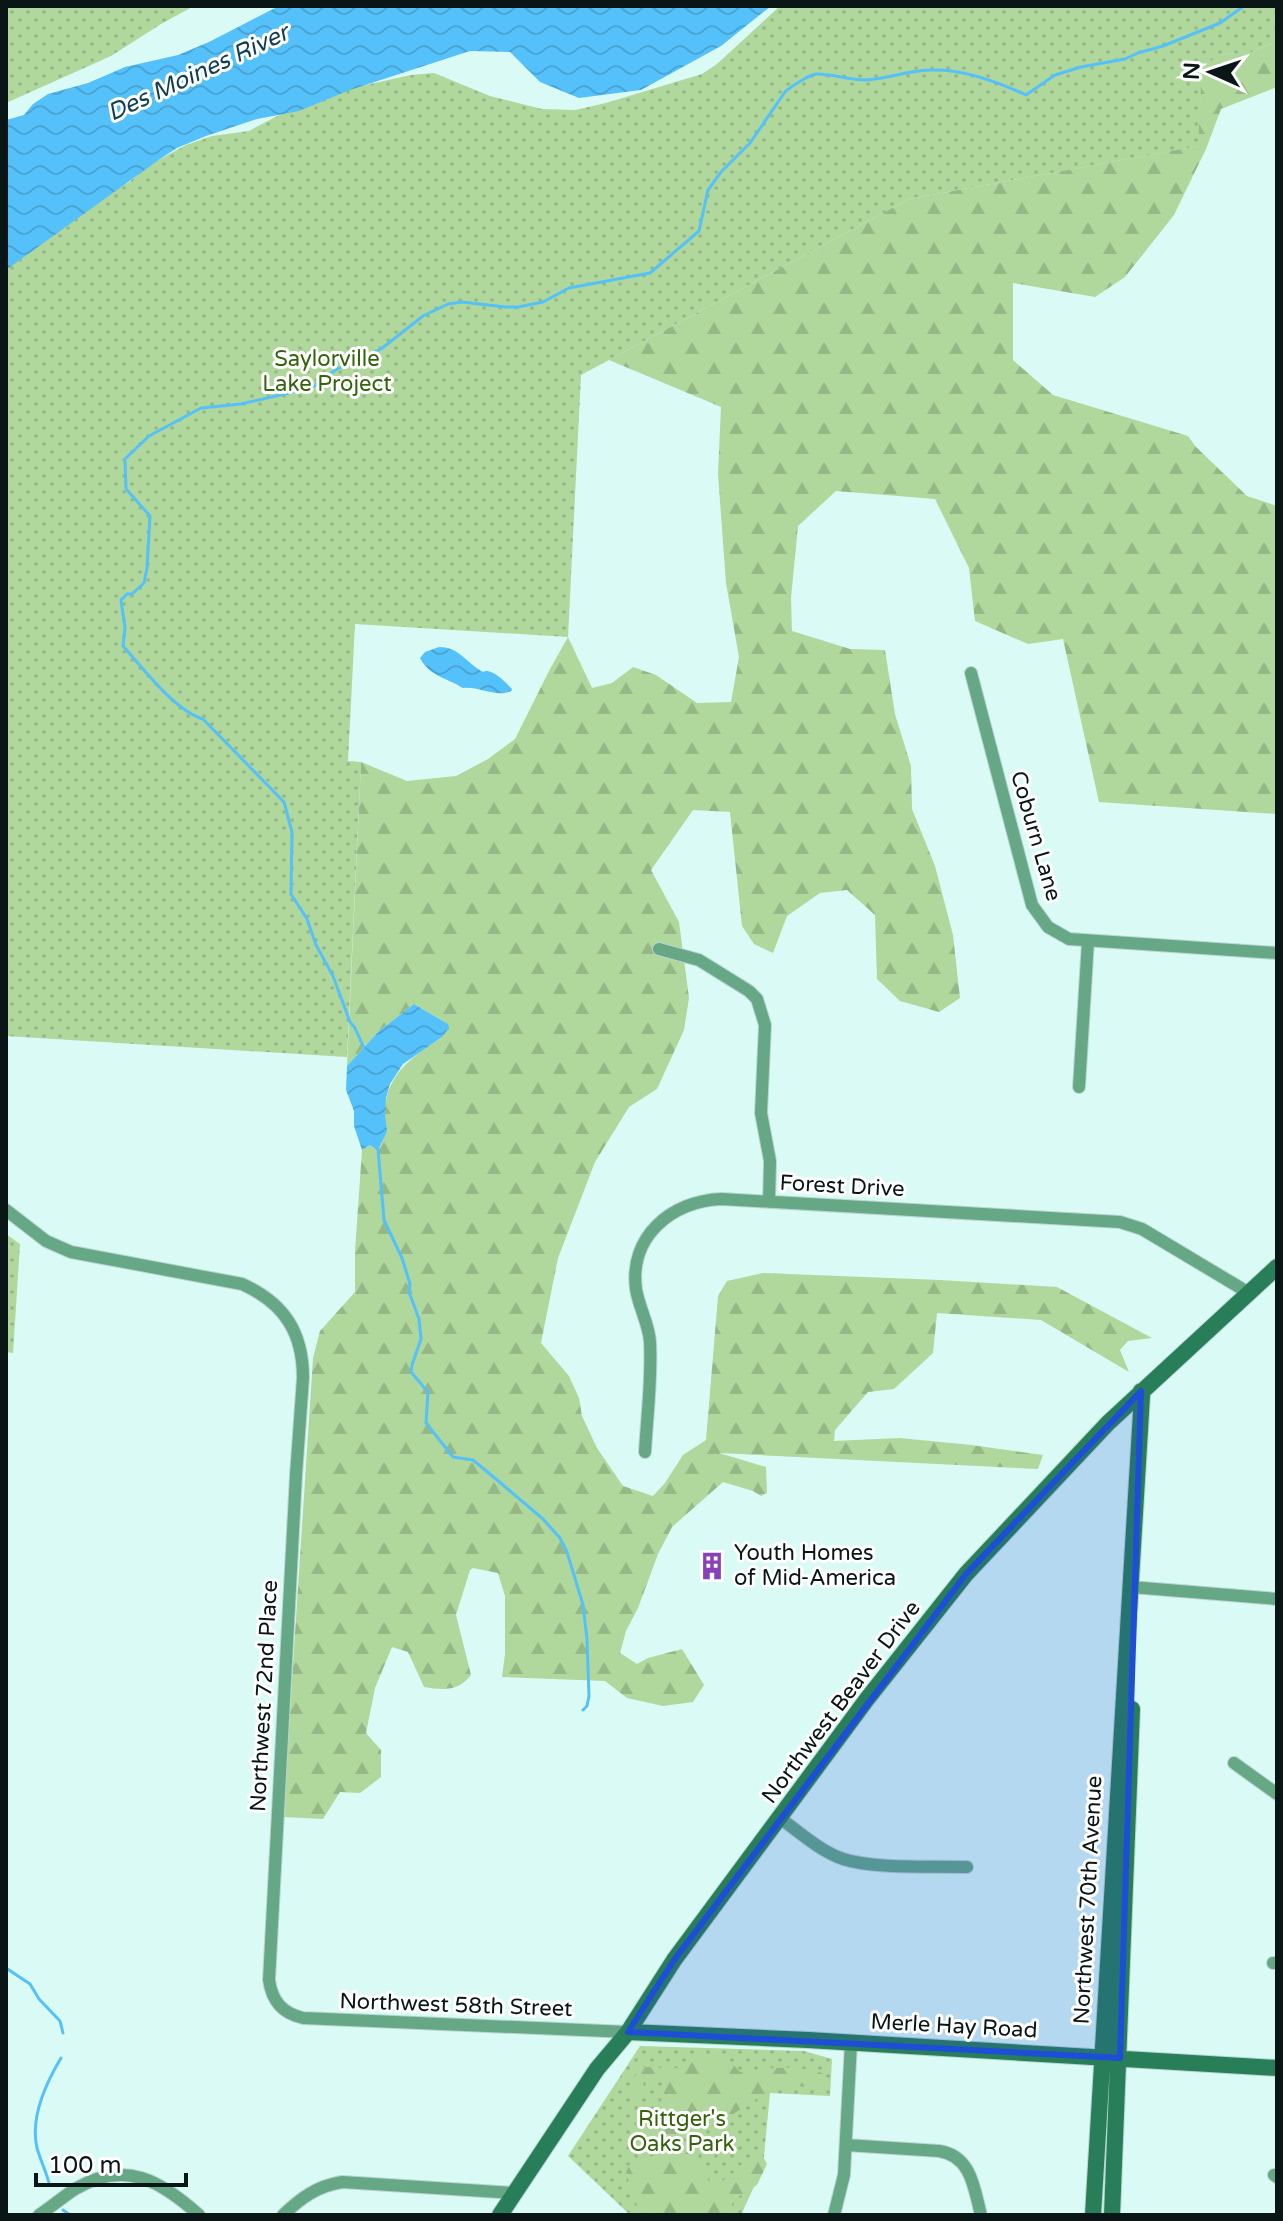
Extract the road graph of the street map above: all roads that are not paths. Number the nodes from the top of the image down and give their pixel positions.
1 (971, 673) dead end
2 (1088, 941) junction
3 (659, 949) dead end
4 (1277, 953) edge
5 (1079, 1087) dead end
6 (769, 1202) junction
7 (6, 1210) edge
8 (1277, 1267) edge
9 (1249, 1293) junction
10 (1141, 1391) junction
11 (645, 1452) dead end
12 (1131, 1587) junction
13 (1277, 1599) edge
14 (1234, 1763) dead end
15 (1277, 1794) edge
16 (780, 1818) junction
17 (967, 1867) dead end
18 (284, 2011) joint
19 (628, 2032) junction
20 (851, 2043) junction
21 (1102, 2056) junction
22 (1120, 2058) junction
23 (1277, 2068) edge
24 (846, 2145) junction
25 (515, 2193) junction
26 (39, 2215) edge
27 (199, 2215) edge
28 (283, 2215) edge
29 (500, 2215) edge
30 (834, 2215) edge
31 (981, 2215) edge
32 (1093, 2215) edge
33 (1112, 2215) edge

1 - 2 street, Coburn Lane
2 - 4 street, Coburn Lane
2 - 5 street
3 - 6 street
6 - 9 street, Forest Drive
6 - 11 street, Forest Drive
7 - 18 street, Northwest 72nd Place
8 - 9 main road, Northwest Beaver Drive
9 - 10 main road, Northwest Beaver Drive
10 - 12 main road, Northwest 70th Avenue
10 - 16 main road, Northwest Beaver Drive
12 - 13 street
12 - 21 main road, Northwest 70th Avenue
12 - 22 main road, Northwest 70th Avenue
14 - 15 street
16 - 17 street
16 - 19 main road, Northwest Beaver Drive
18 - 19 street, Northwest 58th Street
19 - 20 main road, Merle Hay Road
19 - 25 main road, Northwest Beaver Drive
20 - 21 main road, Merle Hay Road
20 - 24 street
21 - 22 main road, Merle Hay Road
21 - 32 main road, Northwest 70th Avenue
22 - 23 main road, Merle Hay Road
22 - 33 main road, Northwest 70th Avenue
24 - 30 street
24 - 31 street
25 - 28 street
25 - 29 main road, Northwest Beaver Drive
26 - 27 street

